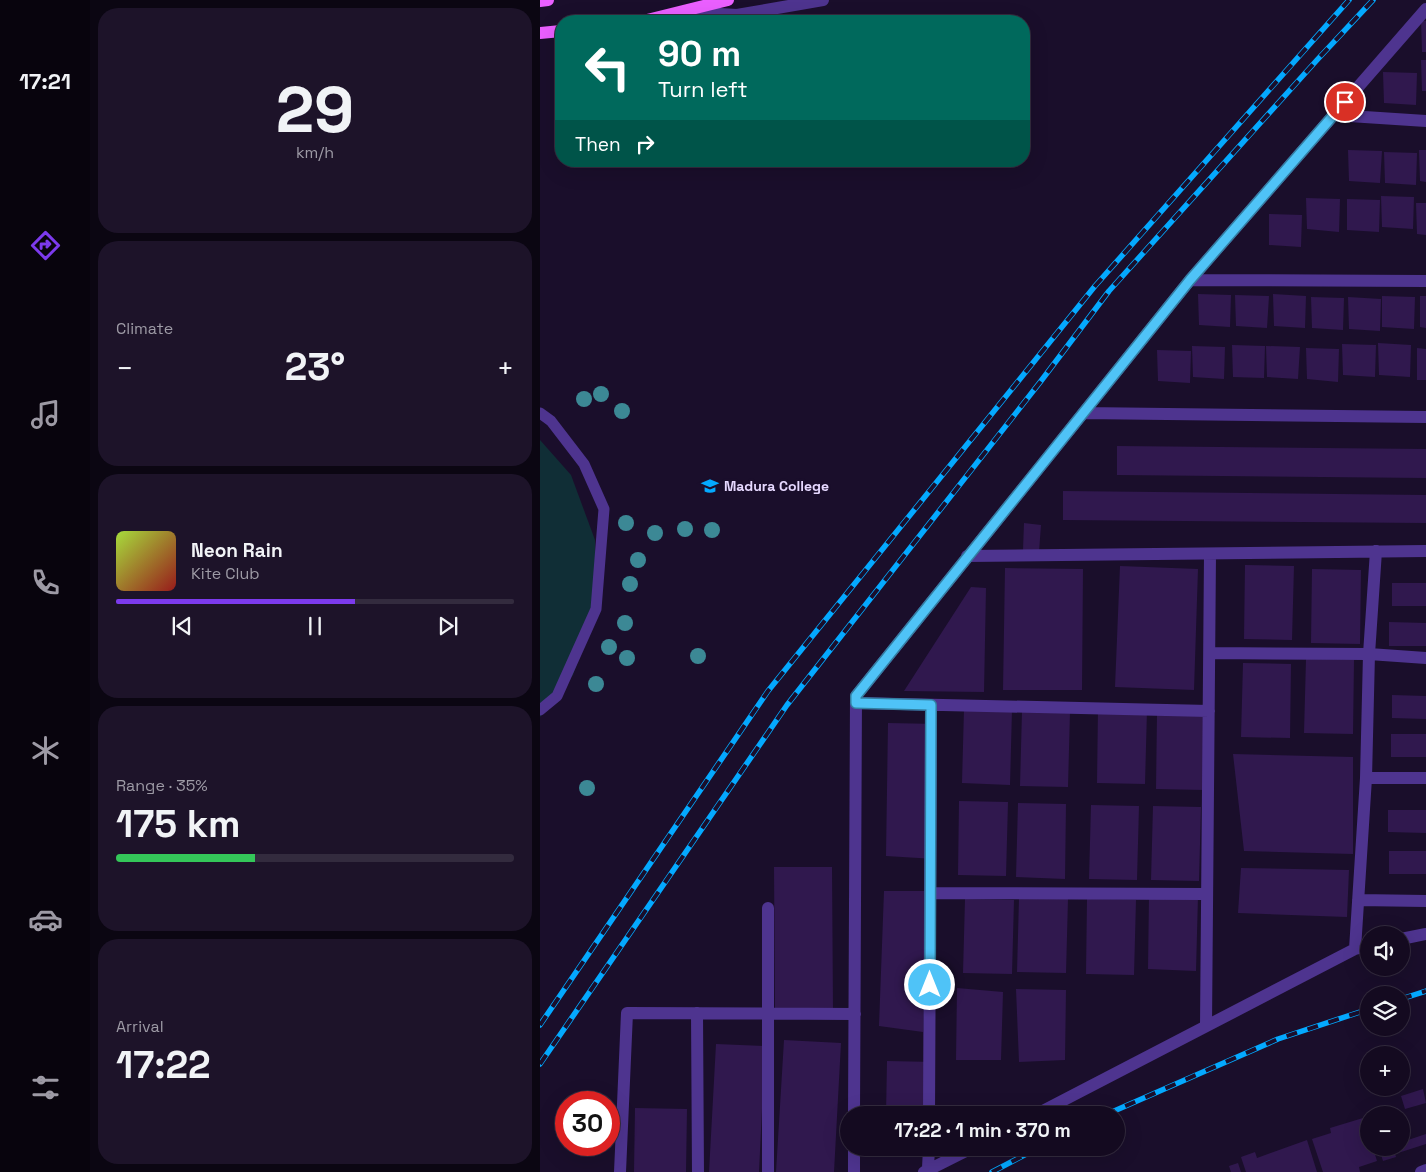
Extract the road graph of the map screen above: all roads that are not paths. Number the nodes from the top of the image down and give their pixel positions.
1 (548, 0) edge
2 (728, 0) edge
3 (823, 0) edge
4 (540, 1) edge
5 (1426, 9) edge
6 (681, 12) junction
7 (668, 15) edge
8 (555, 31) edge
9 (540, 33) edge
10 (1334, 115) junction
11 (1426, 121) edge
12 (1190, 280) junction
13 (1426, 281) edge
14 (540, 413) edge
15 (1083, 413) junction
16 (1426, 417) edge
17 (1376, 550) junction
18 (1426, 551) edge
19 (1210, 554) junction
20 (967, 556) junction
21 (1210, 652) junction
22 (1369, 654) junction
23 (1426, 658) edge
24 (856, 703) junction
25 (931, 705) junction
26 (540, 710) edge
27 (1209, 711) junction
28 (1366, 778) junction
29 (1426, 778) edge
30 (930, 893) junction
31 (1207, 894) junction
32 (1358, 900) junction
33 (1426, 902) edge
34 (768, 908) dead end
35 (1426, 934) edge
36 (1410, 937) edge
37 (1360, 948) edge
38 (1355, 949) junction
39 (697, 1013) junction
40 (769, 1014) junction
41 (855, 1014) junction
42 (1206, 1026) junction
43 (854, 1106) edge
44 (929, 1106) edge
45 (1052, 1106) edge
46 (854, 1156) edge
47 (927, 1156) edge
48 (955, 1156) edge
49 (926, 1170) edge
50 (1426, 1170) edge
51 (620, 1172) edge
52 (698, 1172) edge
53 (768, 1172) edge
54 (854, 1172) edge
55 (1420, 1172) edge

1 - 4 main road
2 - 6 main road
3 - 6 street
5 - 10 street
6 - 7 main road
8 - 9 main road
10 - 11 street
10 - 12 street
12 - 13 street
12 - 15 street
14 - 26 lane
15 - 16 street
15 - 20 street
17 - 18 street
17 - 19 street
17 - 22 street
19 - 20 street
19 - 21 street
20 - 24 street
21 - 22 street
21 - 27 street
22 - 23 street
22 - 28 street
24 - 25 street
24 - 41 street
25 - 27 street
25 - 30 street
27 - 31 street
28 - 29 street
28 - 32 street
30 - 31 street
30 - 44 street
31 - 42 street
32 - 33 street
32 - 38 street
34 - 40 street
35 - 36 street
37 - 38 street
38 - 42 street
39 - 40 street
39 - 51 street
39 - 52 street
40 - 41 street
40 - 53 street
41 - 43 street
42 - 45 street
46 - 54 street
47 - 49 street
48 - 49 street
50 - 55 street

